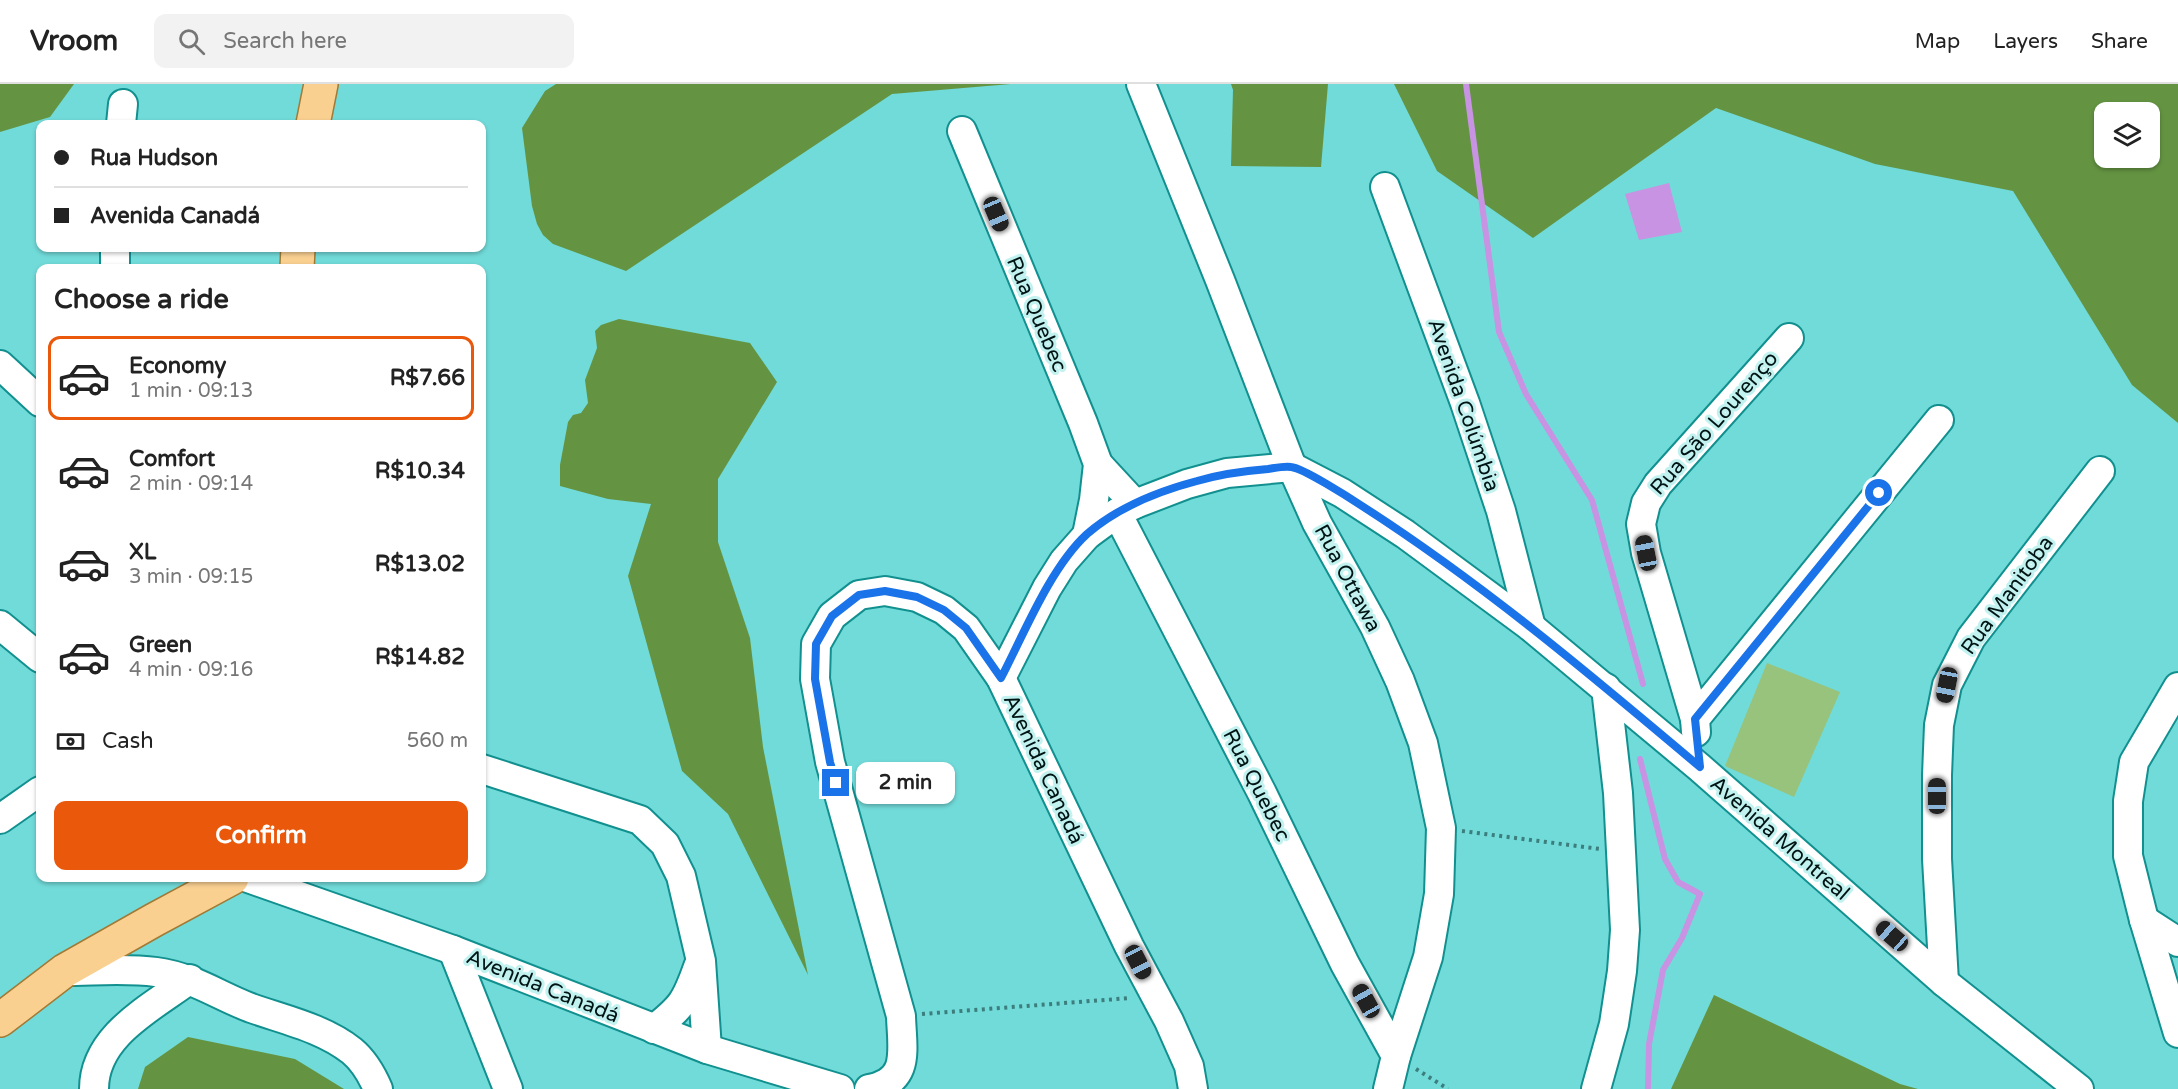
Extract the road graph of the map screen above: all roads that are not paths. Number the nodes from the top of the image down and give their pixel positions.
1 (321, 84) edge
2 (1141, 84) edge
3 (314, 120) edge
4 (962, 131) dead end
5 (1385, 187) dead end
6 (1789, 338) dead end
7 (0, 365) edge
8 (36, 398) edge
9 (1939, 420) dead end
10 (1098, 464) junction
11 (1292, 467) junction
12 (2100, 471) dead end
13 (1126, 509) junction
14 (1087, 535) junction
15 (0, 625) edge
16 (1531, 627) junction
17 (36, 655) edge
18 (1001, 678) junction
19 (1606, 688) junction
20 (2178, 688) edge
21 (1695, 719) junction
22 (1700, 767) junction
23 (486, 770) edge
24 (36, 794) edge
25 (0, 819) edge
26 (225, 882) edge
27 (259, 882) edge
28 (2144, 920) junction
29 (2178, 942) edge
30 (453, 950) junction
31 (700, 961) junction
32 (64, 971) junction
33 (190, 979) junction
34 (1944, 982) junction
35 (0, 1020) edge
36 (654, 1029) junction
37 (2178, 1033) edge
38 (707, 1049) junction
39 (1396, 1056) junction
40 (94, 1089) edge
41 (378, 1089) edge
42 (508, 1089) edge
43 (840, 1089) edge
44 (869, 1089) edge
45 (1193, 1089) edge
46 (1388, 1089) edge
47 (1596, 1089) edge
48 (2079, 1089) edge

1 - 3 main road
2 - 11 street, Rua Ottawa
4 - 10 street, Rua Quebec
5 - 16 street, Avenida Colúmbia
6 - 21 street, Rua São Lourenço
7 - 8 street
9 - 21 street
10 - 13 street, Rua Quebec
10 - 14 street, Rua Quebec
11 - 13 street
11 - 16 street, Avenida Montreal
11 - 39 street, Rua Ottawa
12 - 34 street, Rua Manitoba
13 - 14 street
13 - 39 street, Rua Quebec
14 - 18 street
15 - 17 street
16 - 19 street, Avenida Montreal
18 - 44 street, Avenida Canadá
18 - 45 street, Avenida Canadá
19 - 22 street, Avenida Montreal
19 - 47 street
20 - 28 street
21 - 22 street, Rua São Lourenço
22 - 34 street, Avenida Montreal
23 - 31 street
24 - 25 street
26 - 32 main road
27 - 30 street, Avenida Canadá
28 - 29 street
28 - 37 street
30 - 36 street, Avenida Canadá
30 - 42 street
31 - 36 street
31 - 38 street
32 - 33 street
32 - 35 main road
33 - 40 street
33 - 41 street
34 - 48 street, Avenida Montreal
36 - 38 street, Avenida Canadá
38 - 43 street, Avenida Canadá
39 - 46 street, Rua Ottawa

